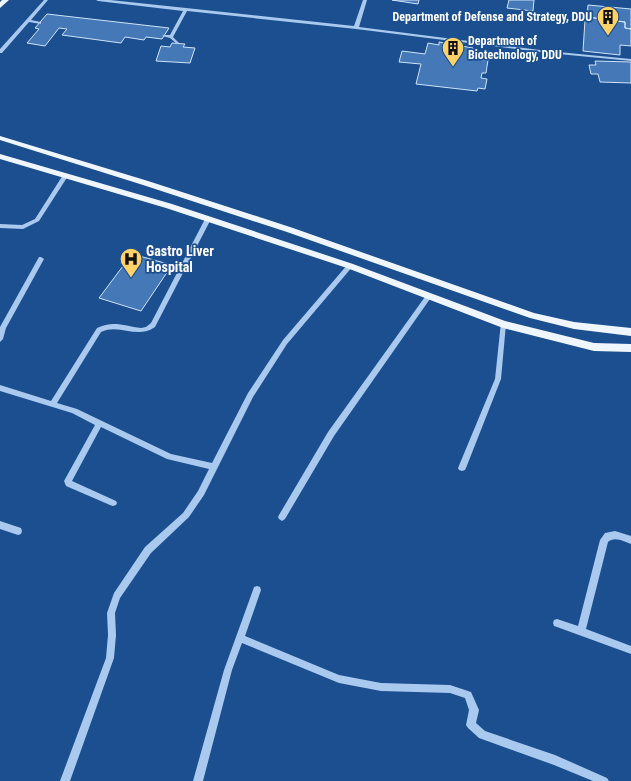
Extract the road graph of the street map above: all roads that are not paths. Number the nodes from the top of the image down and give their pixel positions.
1 (6, 0) edge
2 (46, 0) edge
3 (98, 0) edge
4 (365, 0) edge
5 (0, 6) edge
6 (186, 10) junction
7 (28, 21) junction
8 (39, 23) dead end
9 (356, 28) junction
10 (164, 36) dead end
11 (171, 37) junction
12 (177, 43) dead end
13 (0, 52) edge
14 (630, 60) edge
15 (0, 138) edge
16 (0, 156) edge
17 (65, 176) junction
18 (208, 219) junction
19 (0, 226) edge
20 (41, 259) dead end
21 (350, 266) junction
22 (429, 296) junction
23 (503, 324) junction
24 (2, 328) edge
25 (631, 332) edge
26 (0, 339) edge
27 (631, 348) edge
28 (0, 388) edge
29 (53, 404) junction
30 (100, 423) junction
31 (214, 467) junction
32 (462, 468) dead end
33 (113, 503) dead end
34 (282, 517) dead end
35 (0, 526) edge
36 (18, 531) dead end
37 (631, 540) edge
38 (257, 590) dead end
39 (557, 623) dead end
40 (581, 631) junction
41 (240, 638) junction
42 (631, 650) edge
43 (65, 781) edge
44 (198, 781) edge
45 (604, 781) edge

1 - 5 main road
2 - 7 street
3 - 6 street
4 - 9 street
6 - 9 street
6 - 11 street
7 - 8 street
7 - 13 street
9 - 14 street
10 - 11 street
11 - 12 street
15 - 25 main road
16 - 17 main road
17 - 18 main road
17 - 19 street
18 - 21 main road
18 - 29 street
20 - 24 street
21 - 22 main road
21 - 31 street
22 - 23 main road
22 - 34 street
23 - 27 main road
23 - 32 street
24 - 26 street
28 - 29 street
29 - 30 street
30 - 31 street
30 - 33 street
31 - 43 street
35 - 36 street
37 - 40 street
38 - 41 street
39 - 40 street
40 - 42 street
41 - 44 street
41 - 45 street

